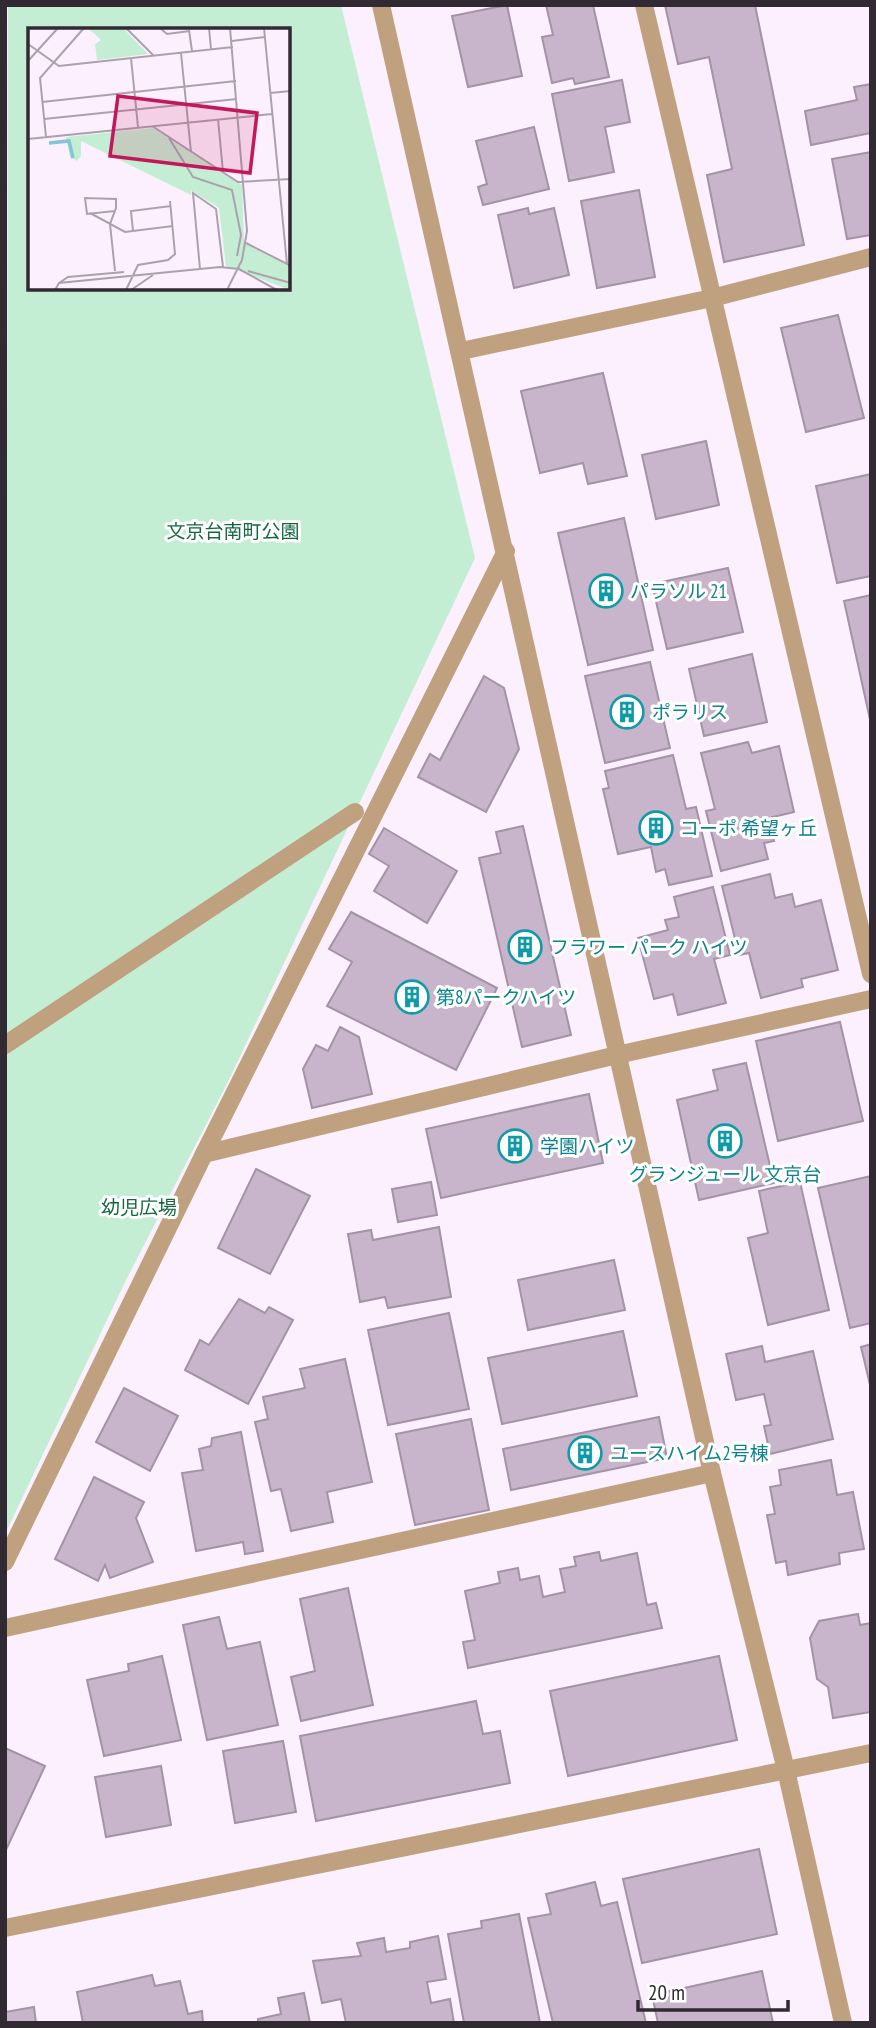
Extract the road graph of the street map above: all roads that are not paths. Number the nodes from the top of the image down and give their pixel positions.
1 (382, 5) edge
2 (644, 5) edge
3 (871, 257) edge
4 (712, 298) junction
5 (461, 351) junction
6 (506, 551) junction
7 (355, 812) dead end
8 (871, 974) edge
9 (871, 999) edge
10 (5, 1045) edge
11 (617, 1055) junction
12 (204, 1154) junction
13 (712, 1474) junction
14 (5, 1562) edge
15 (5, 1628) edge
16 (871, 1753) edge
17 (786, 1770) junction
18 (5, 1928) edge
19 (843, 2023) edge

1 - 5 street
2 - 4 street
3 - 4 street
4 - 5 street
4 - 8 street
5 - 6 street
6 - 11 street
6 - 12 street
7 - 10 street
9 - 11 street
11 - 12 street
11 - 13 street
12 - 14 street
13 - 15 street
13 - 17 street
16 - 17 street
17 - 18 street
17 - 19 street

